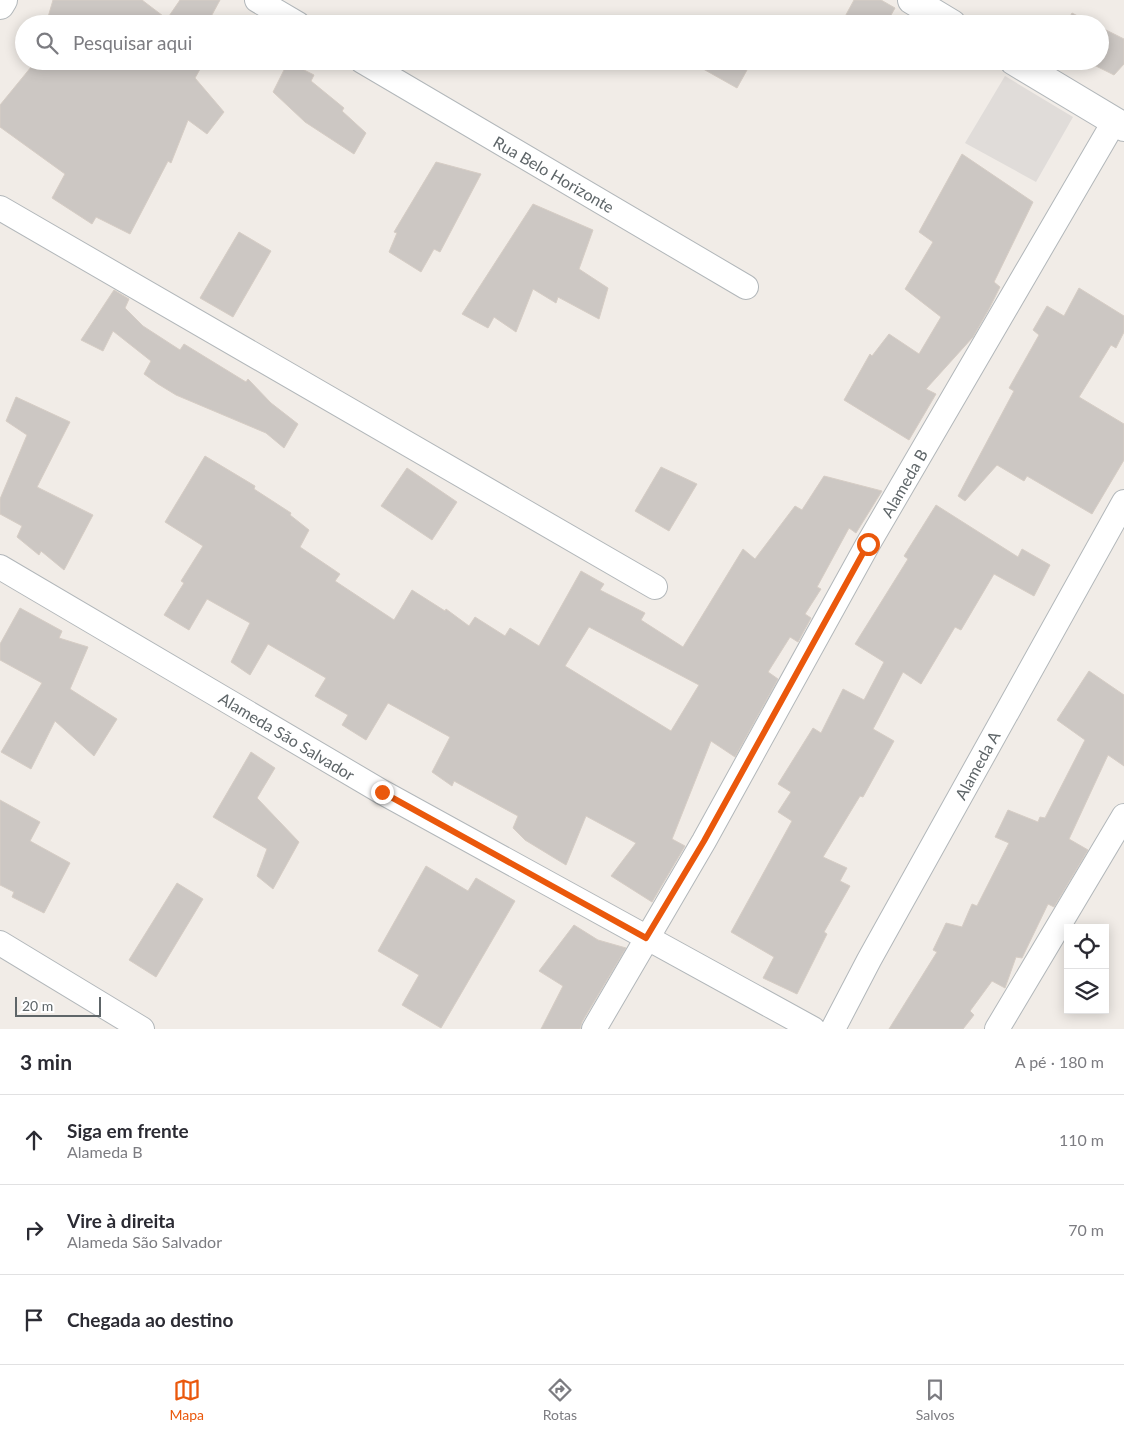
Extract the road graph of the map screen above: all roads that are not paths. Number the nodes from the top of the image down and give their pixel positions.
1 (3, 0) edge
2 (257, 0) edge
3 (912, 0) edge
4 (0, 5) edge
5 (283, 15) edge
6 (937, 15) edge
7 (377, 70) edge
8 (1029, 70) edge
9 (1119, 124) edge
10 (0, 208) edge
11 (746, 286) dead end
12 (1124, 502) edge
13 (0, 567) edge
14 (655, 587) dead end
15 (1124, 816) edge
16 (646, 938) junction
17 (0, 943) edge
18 (142, 1029) edge
19 (594, 1029) edge
20 (813, 1029) edge
21 (834, 1029) edge
22 (997, 1029) edge

1 - 4 street
2 - 5 street
3 - 6 street
7 - 11 street, Rua Belo Horizonte
8 - 9 street
9 - 16 street, Alameda B
10 - 14 street
12 - 21 street, Alameda A
13 - 16 street, Alameda São Salvador
15 - 22 street
16 - 19 street, Alameda B
16 - 20 street, Alameda São Salvador
17 - 18 street

